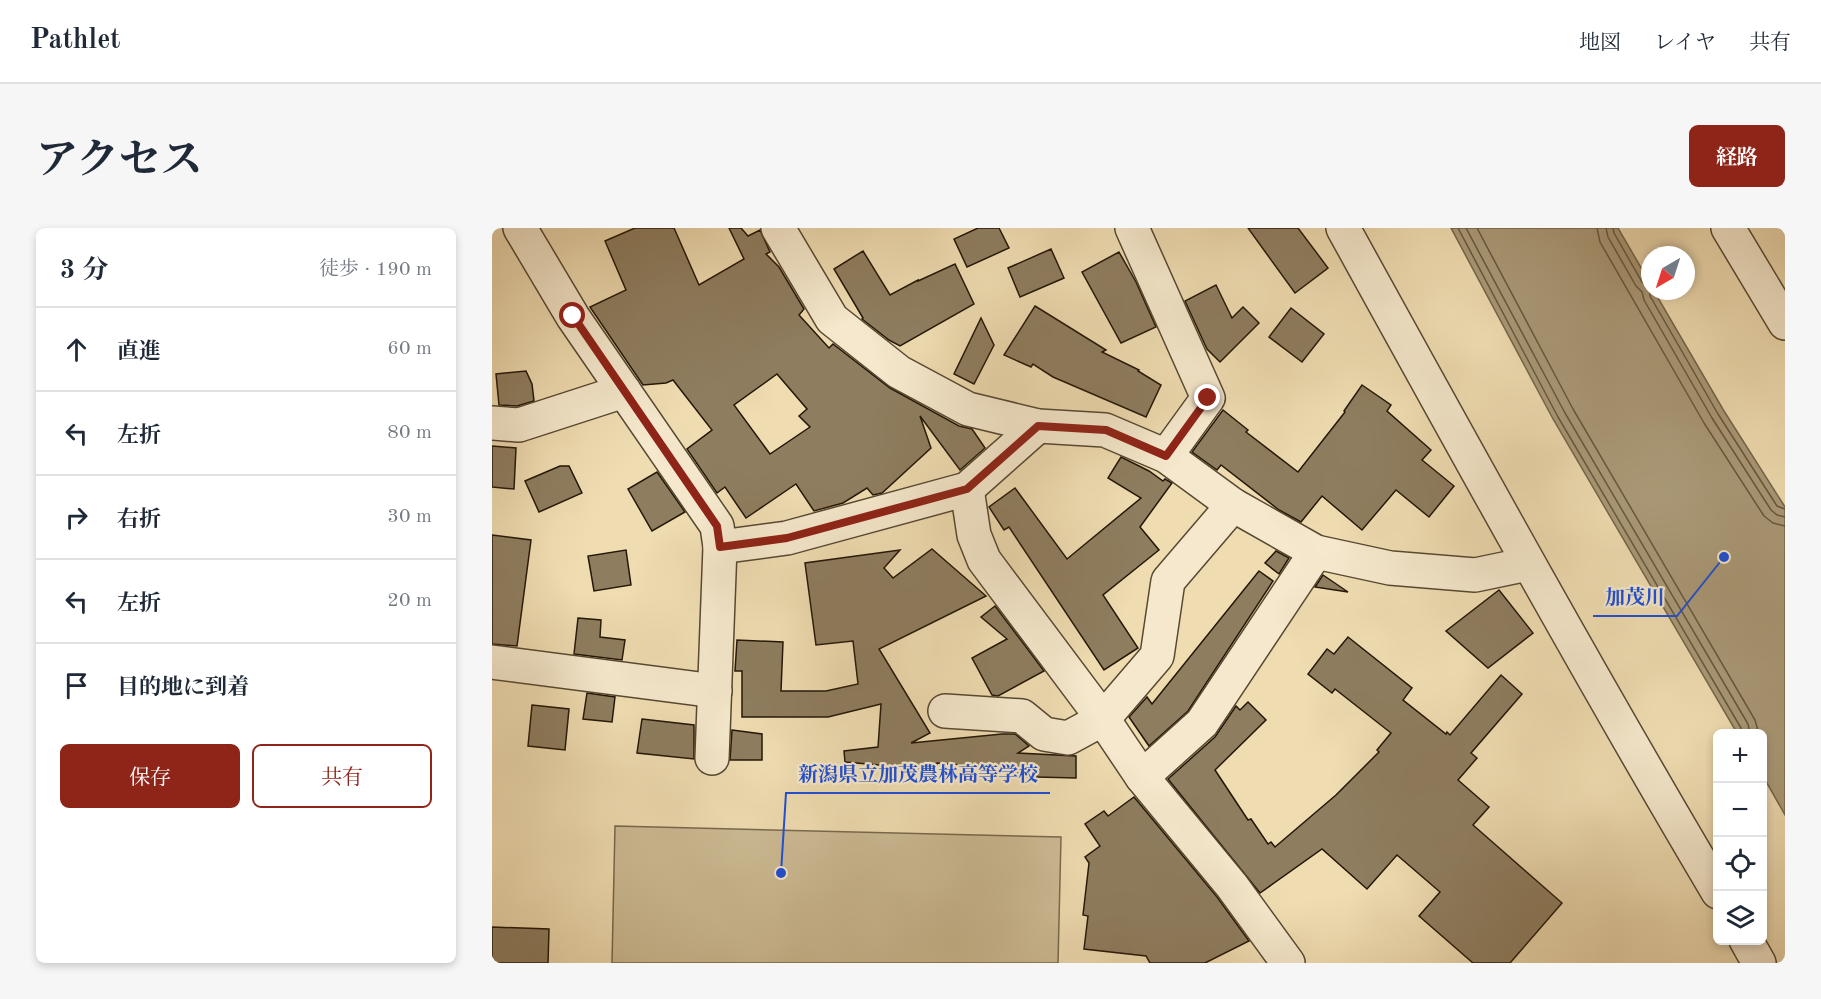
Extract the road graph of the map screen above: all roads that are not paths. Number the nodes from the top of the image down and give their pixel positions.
1 (520, 228) edge
2 (778, 228) edge
3 (1132, 228) edge
4 (1343, 228) edge
5 (1728, 228) edge
6 (1785, 323) edge
7 (624, 391) junction
8 (492, 423) edge
9 (1038, 426) junction
10 (1166, 456) junction
11 (967, 489) junction
12 (1233, 505) junction
13 (720, 547) junction
14 (1316, 552) junction
15 (1528, 564) junction
16 (492, 662) edge
17 (715, 691) junction
18 (945, 711) dead end
19 (1103, 719) junction
20 (712, 758) dead end
21 (1142, 777) junction
22 (1717, 891) edge
23 (1749, 945) edge
24 (1288, 963) edge
25 (1760, 963) edge

1 - 7 street
2 - 9 street
3 - 10 street
4 - 15 street
5 - 6 street
7 - 8 street
7 - 13 street
9 - 10 street
9 - 11 street
10 - 12 street
11 - 13 street
11 - 19 street
12 - 14 street
12 - 19 street
13 - 17 street
14 - 15 street
14 - 21 street
15 - 22 street
16 - 17 street
17 - 20 street
18 - 19 street
19 - 21 street
21 - 24 street
23 - 25 street

